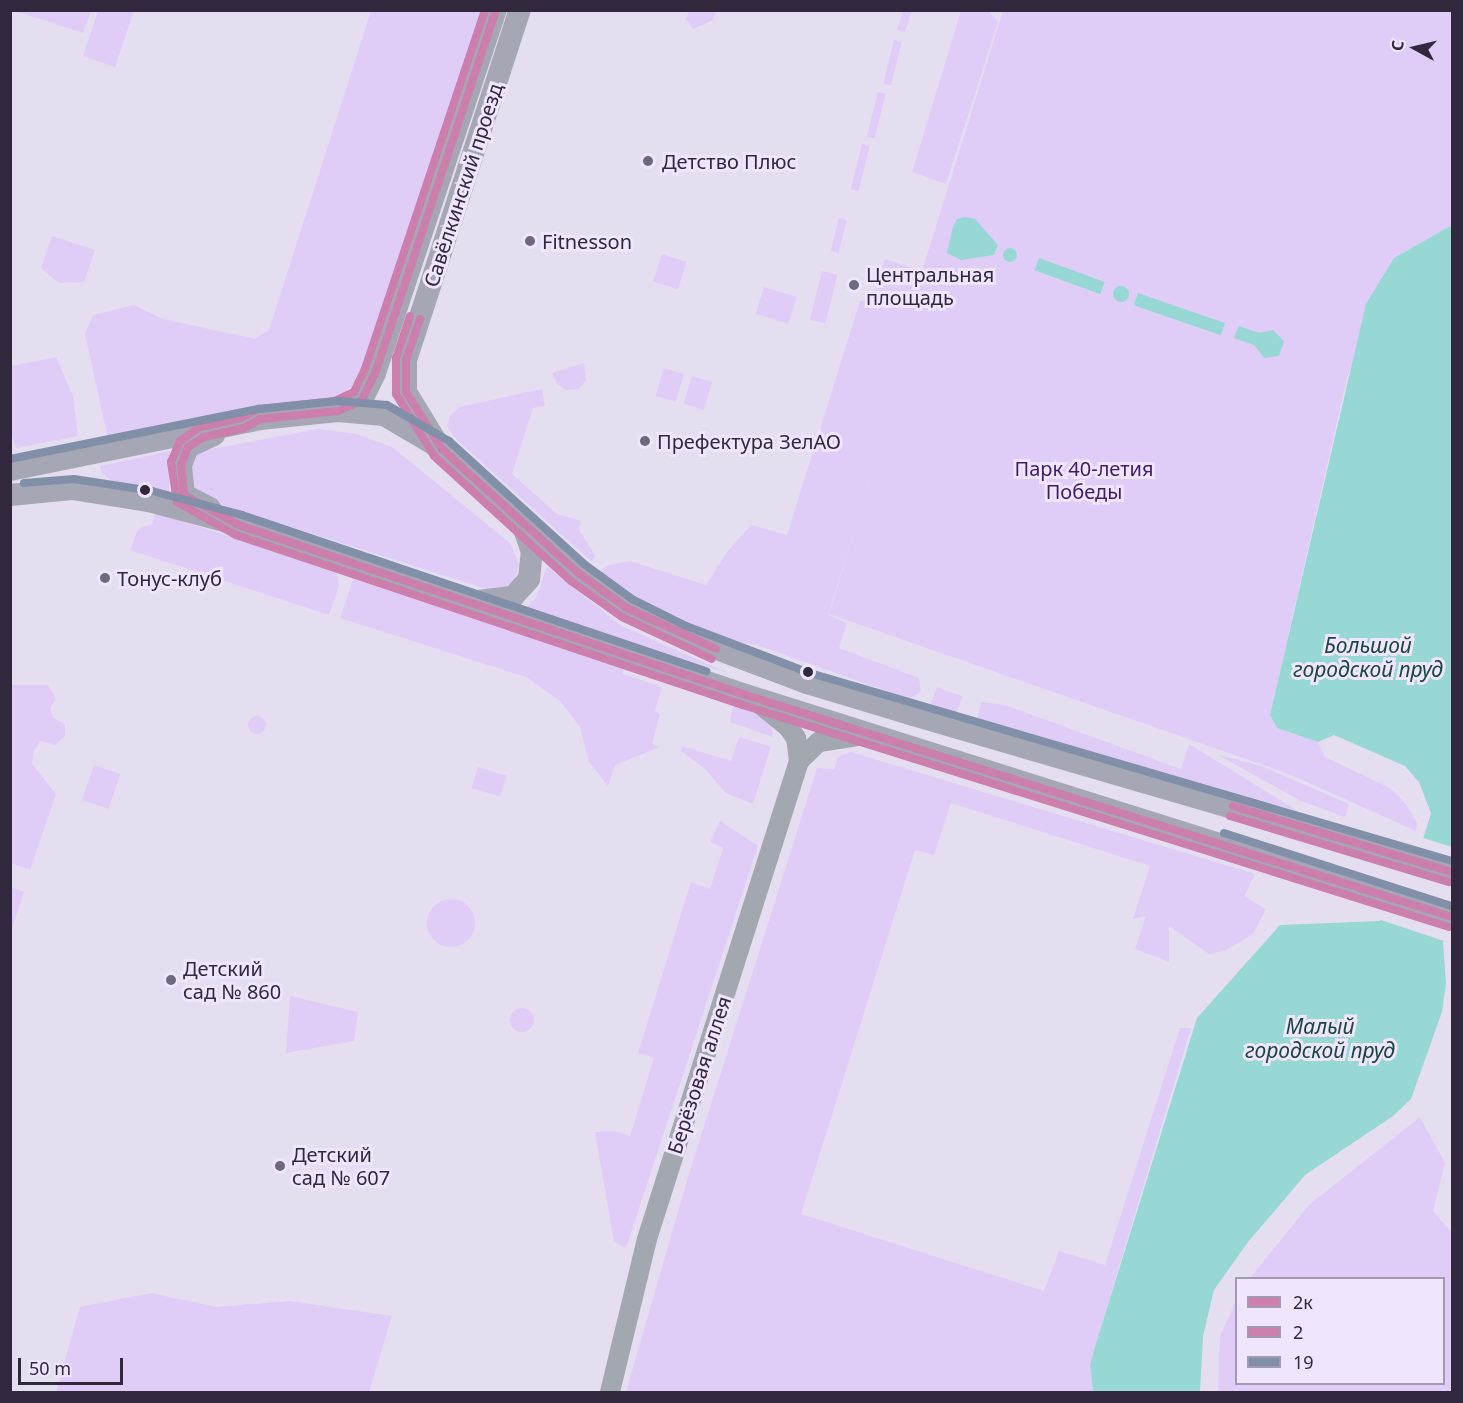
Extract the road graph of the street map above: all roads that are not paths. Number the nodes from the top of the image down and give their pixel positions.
1 (496, 10) edge
2 (520, 10) edge
3 (338, 411) junction
4 (260, 419) junction
5 (442, 449) junction
6 (92, 455) junction
7 (10, 470) edge
8 (10, 495) edge
9 (123, 497) junction
10 (519, 516) junction
11 (239, 525) junction
12 (463, 600) junction
13 (746, 695) junction
14 (882, 736) junction
15 (799, 762) junction
16 (1452, 872) edge
17 (1452, 917) edge
18 (610, 1392) edge

1 - 3 main road, Савёлкинский проезд
2 - 5 main road, Савёлкинский проезд
3 - 4 main road
3 - 5 main road
4 - 6 main road
4 - 11 main road
5 - 10 main road
6 - 7 main road
6 - 9 main road
8 - 9 main road
9 - 11 main road
10 - 12 main road
10 - 16 main road
11 - 12 main road
12 - 13 main road
13 - 14 main road
13 - 15 street
14 - 15 street
14 - 17 main road
15 - 18 street, Берёзовая аллея

